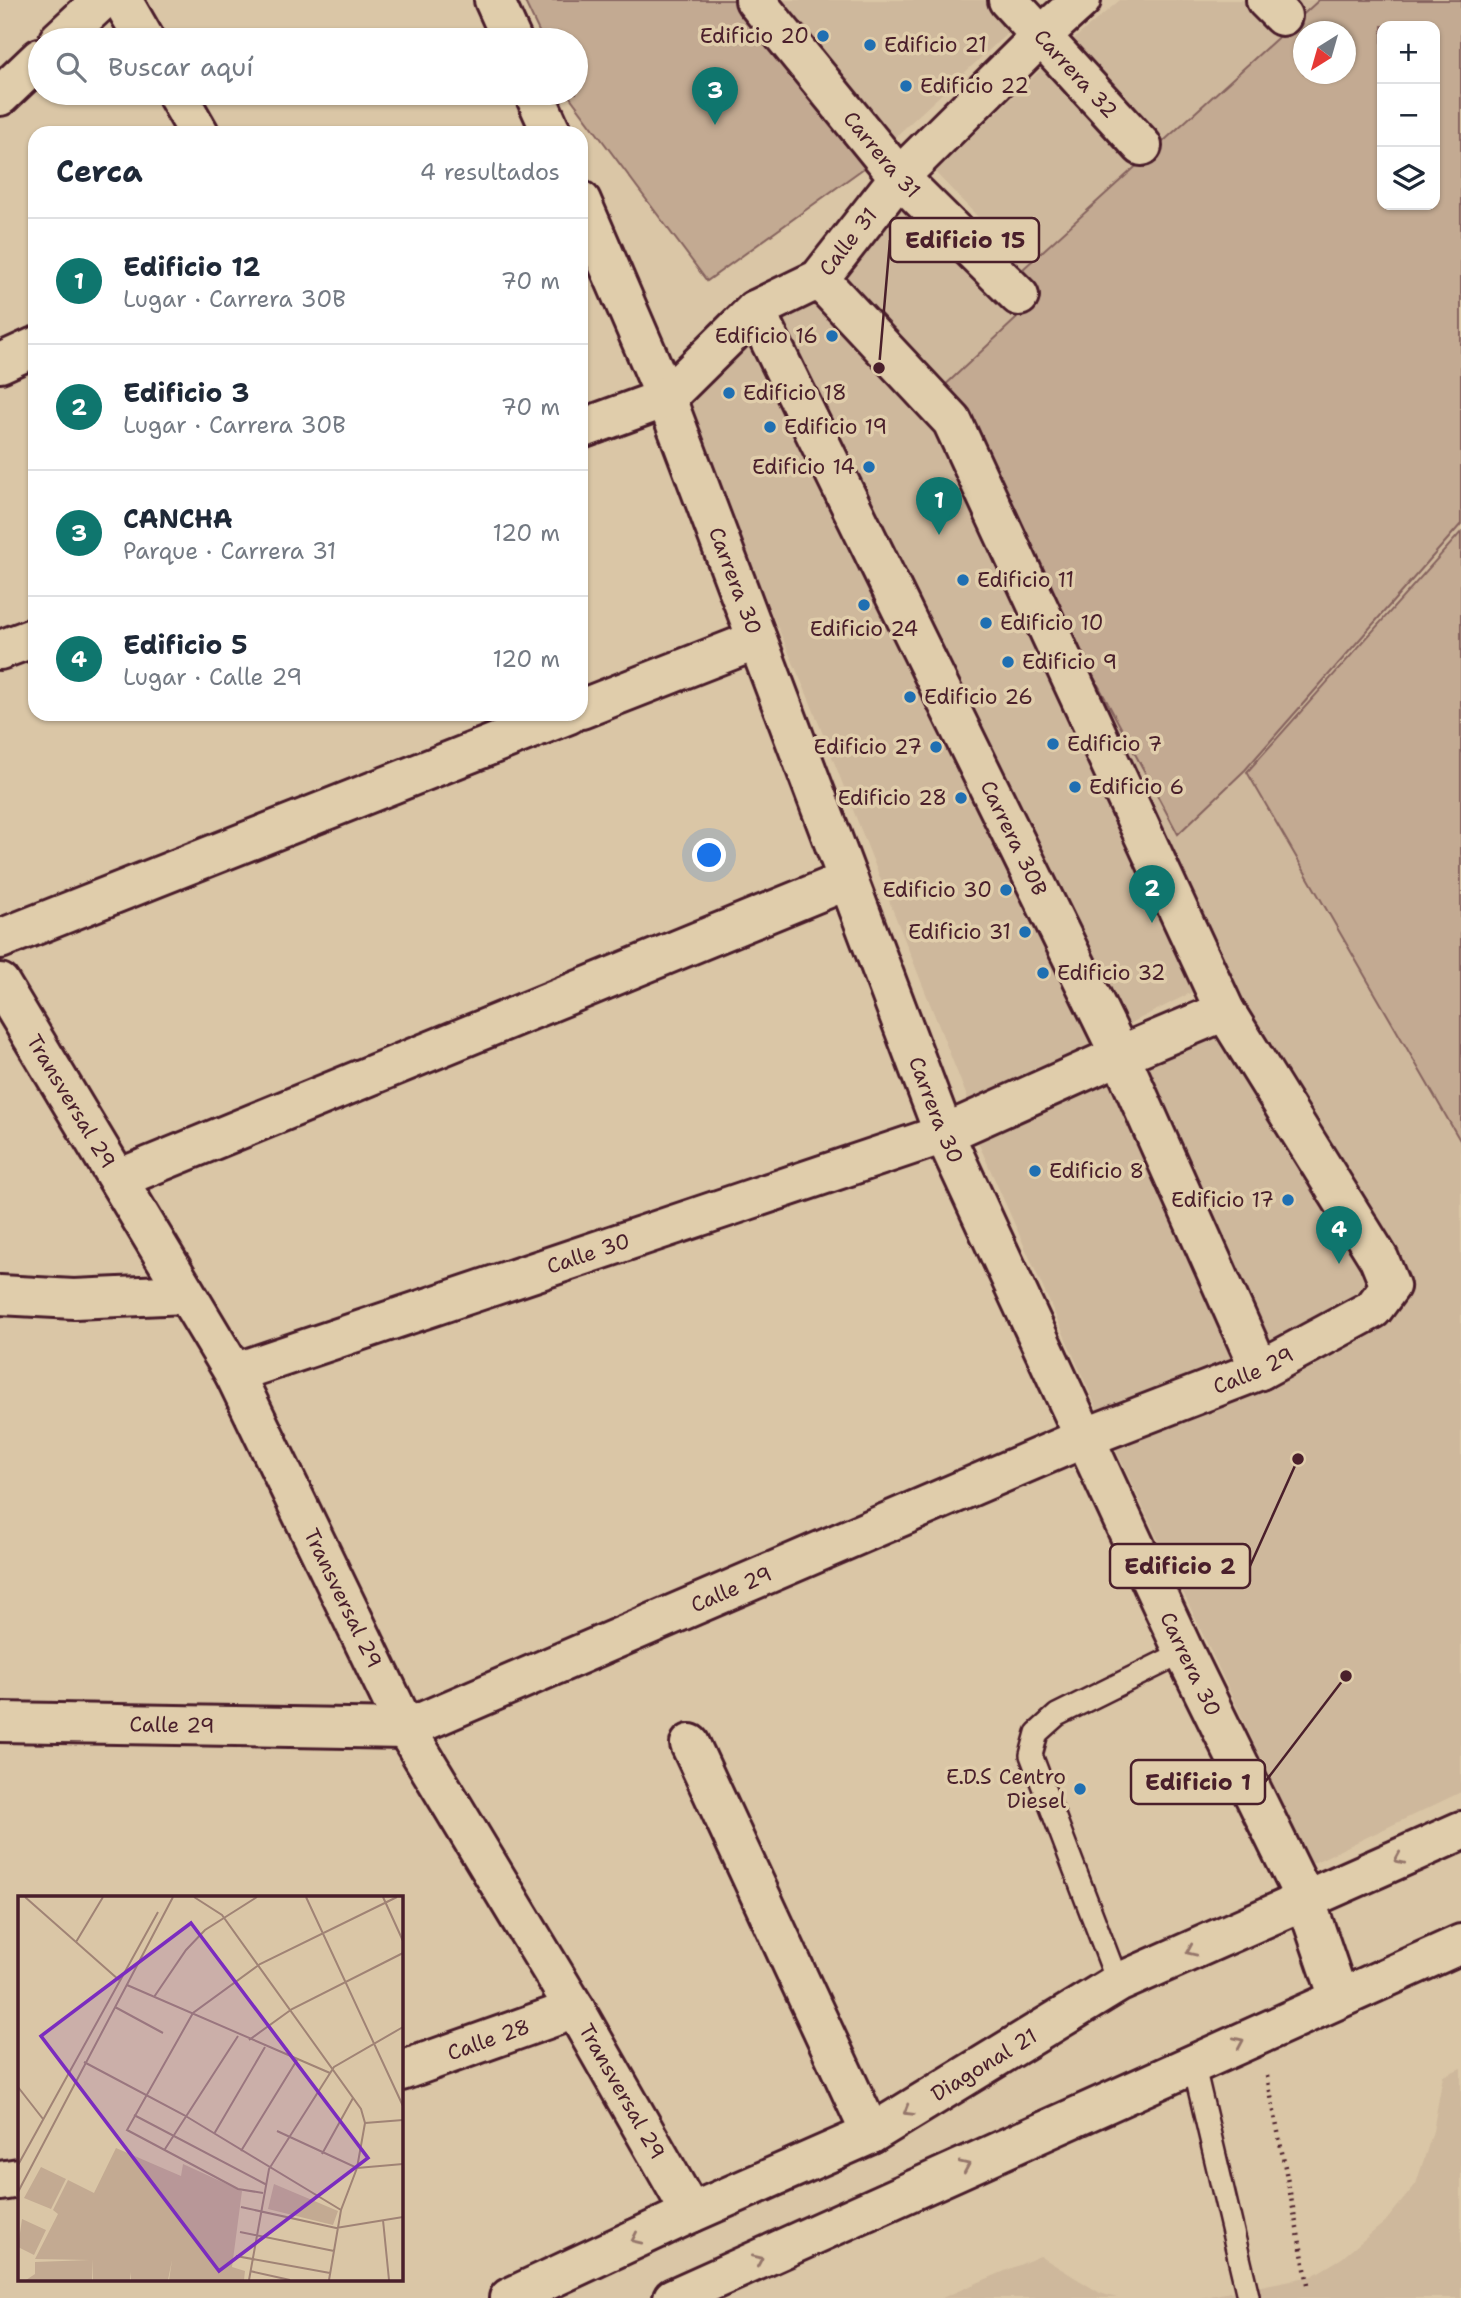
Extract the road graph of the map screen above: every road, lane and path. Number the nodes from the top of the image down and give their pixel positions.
1 (102, 0) edge
2 (122, 0) edge
3 (494, 0) edge
4 (755, 0) edge
5 (1009, 0) edge
6 (1081, 0) edge
7 (72, 28) edge
8 (138, 28) edge
9 (507, 28) edge
10 (1040, 37) junction
11 (28, 69) edge
12 (0, 96) edge
13 (183, 105) edge
14 (539, 105) edge
15 (195, 126) edge
16 (549, 126) edge
17 (1142, 146) dead end
18 (899, 177) junction
19 (588, 217) edge
20 (820, 279) junction
21 (1019, 296) dead end
22 (755, 310) junction
23 (28, 350) edge
24 (0, 363) edge
25 (666, 398) junction
26 (588, 426) edge
27 (28, 640) edge
28 (757, 640) junction
29 (0, 650) edge
30 (588, 706) edge
31 (551, 721) edge
32 (848, 880) junction
33 (0, 939) edge
34 (0, 983) edge
35 (1224, 1011) junction
36 (1120, 1055) junction
37 (944, 1134) junction
38 (118, 1179) junction
39 (186, 1294) junction
40 (0, 1296) edge
41 (1260, 1370) junction
42 (234, 1373) junction
43 (1084, 1438) junction
44 (1184, 1653) junction
45 (0, 1722) edge
46 (406, 1728) junction
47 (690, 1744) dead end
48 (1461, 1831) edge
49 (1306, 1901) junction
50 (1461, 1944) edge
51 (1118, 1983) junction
52 (1339, 1998) junction
53 (575, 2010) junction
54 (1259, 2034) junction
55 (1193, 2063) junction
56 (402, 2071) edge
57 (871, 2134) junction
58 (18, 2178) edge
59 (0, 2181) edge
60 (691, 2213) junction
61 (1308, 2284) dead end
62 (719, 2288) edge
63 (1248, 2296) dead end
64 (509, 2298) edge
65 (673, 2298) edge

1 - 7 main road
2 - 8 main road
3 - 9 main road
4 - 18 main road, Carrera 31
5 - 10 main road, Carrera 32
6 - 10 main road, Calle 31
10 - 17 main road, Carrera 32
10 - 18 main road, Calle 31
11 - 12 main road
13 - 15 main road
14 - 16 main road
18 - 20 main road, Calle 31
18 - 21 main road, Carrera 31
19 - 25 main road, Carrera 30
20 - 22 main road, Calle 31
20 - 35 main road
22 - 25 main road, Calle 31
22 - 36 main road, Carrera 30B
23 - 24 main road
25 - 26 main road, Calle 31
25 - 28 main road, Carrera 30
27 - 29 main road
28 - 30 main road
28 - 32 main road, Carrera 30
31 - 33 main road
32 - 37 main road, Carrera 30
32 - 38 main road
34 - 38 main road, Transversal 29
35 - 36 main road, Calle 30
35 - 41 main road, Calle 29
36 - 37 main road, Calle 30
36 - 41 main road, Carrera 30B
37 - 42 main road, Calle 30
37 - 43 main road, Carrera 30
38 - 39 main road, Transversal 29
39 - 40 main road
39 - 42 main road, Transversal 29
41 - 43 main road, Calle 29
42 - 46 main road, Transversal 29
43 - 44 main road, Carrera 30
43 - 46 main road, Calle 29
44 - 49 main road, Carrera 30
44 - 51 lane
45 - 46 main road, Calle 29
46 - 53 main road, Transversal 29
47 - 57 main road
48 -> 49 main road, Diagonal 21
49 -> 51 main road, Diagonal 21
49 - 52 main road, Carrera 30
50 - 52 main road
51 -> 57 main road, Diagonal 21
52 - 54 main road
53 - 56 main road, Calle 28
53 - 60 main road, Transversal 29
55 -> 54 main road
54 - 61 path
62 -> 55 main road
55 - 63 lane
57 - 60 main road, Diagonal 21
58 - 59 main road
60 -> 64 main road, Diagonal 21
62 - 65 main road

